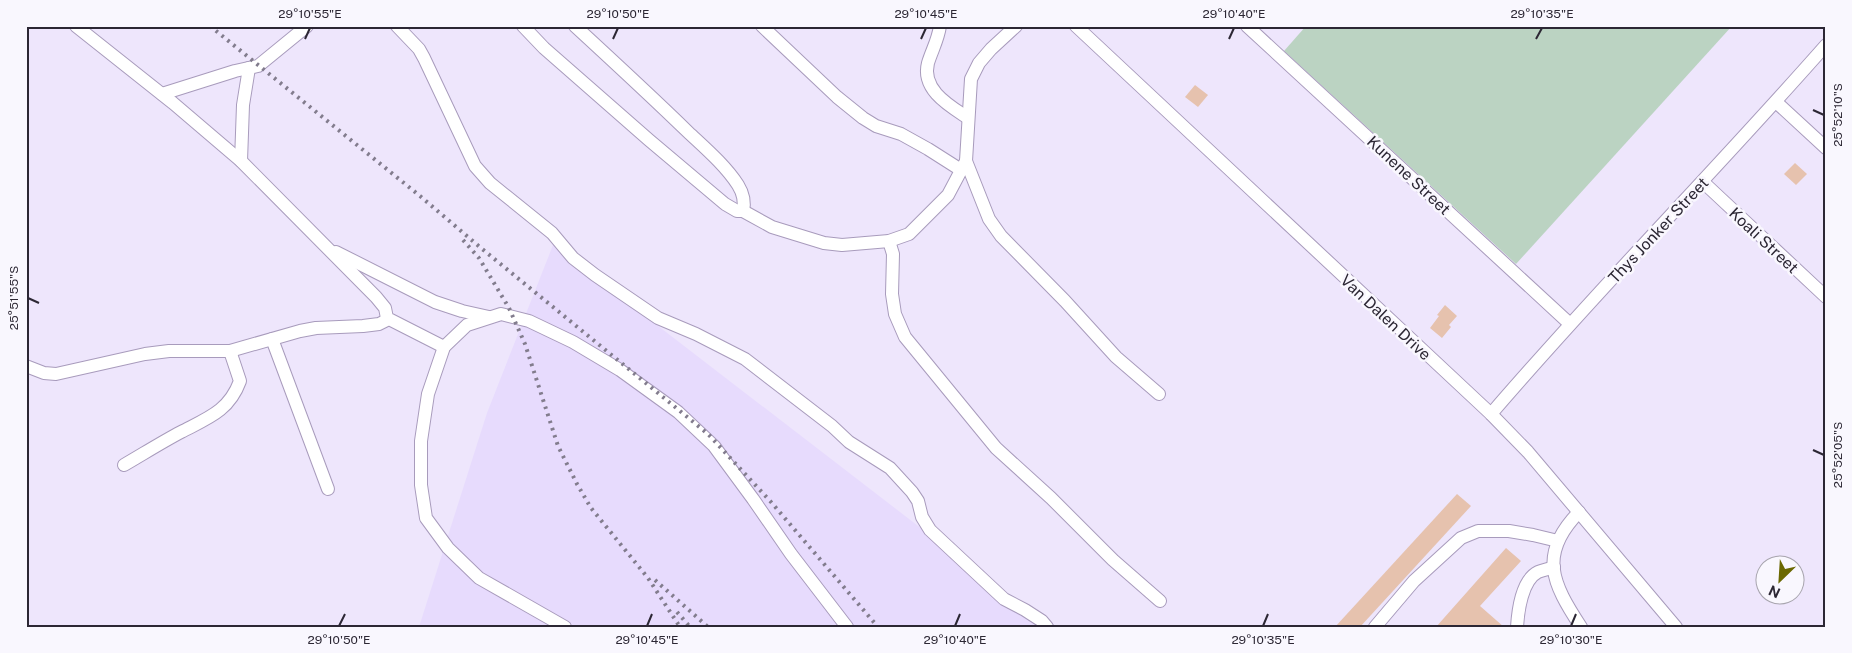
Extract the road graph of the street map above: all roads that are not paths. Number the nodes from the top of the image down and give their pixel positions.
1 (76, 26) edge
2 (307, 26) edge
3 (396, 26) edge
4 (522, 26) edge
5 (575, 26) edge
6 (762, 26) edge
7 (940, 26) edge
8 (1016, 26) edge
9 (1247, 26) edge
10 (1077, 27) edge
11 (1826, 45) edge
12 (248, 68) junction
13 (162, 94) junction
14 (1776, 102) junction
15 (968, 118) junction
16 (1826, 148) edge
17 (240, 162) junction
18 (964, 166) junction
19 (1703, 182) junction
20 (743, 211) junction
21 (889, 242) junction
22 (327, 248) junction
23 (1826, 297) edge
24 (489, 317) junction
25 (387, 318) junction
26 (1570, 324) junction
27 (272, 339) junction
28 (444, 347) junction
29 (230, 351) junction
30 (26, 366) edge
31 (1160, 394) dead end
32 (1491, 414) junction
33 (124, 464) dead end
34 (328, 489) dead end
35 (1580, 512) junction
36 (1558, 541) junction
37 (1554, 567) junction
38 (1160, 601) dead end
39 (565, 627) edge
40 (847, 627) edge
41 (1047, 627) edge
42 (1375, 627) edge
43 (1517, 627) edge
44 (1581, 627) edge
45 (1676, 627) edge

1 - 13 street
2 - 12 street
3 - 41 street
4 - 20 street
5 - 20 street
6 - 18 street
7 - 15 street
8 - 15 street
9 - 26 street, Kunene Street
10 - 32 street, Van Dalen Drive
11 - 14 street, Thys Jonker Street
12 - 13 street
12 - 17 street
13 - 17 street
14 - 16 street
14 - 19 street, Thys Jonker Street
15 - 18 street
17 - 22 street
18 - 21 street
18 - 31 street
19 - 23 street, Koali Street
19 - 26 street, Thys Jonker Street
20 - 21 street
21 - 38 street
22 - 24 street
22 - 25 street
24 - 28 street
24 - 40 street
25 - 27 street
25 - 28 street
26 - 32 street, Thys Jonker Street
27 - 29 street
27 - 34 street
28 - 39 street
29 - 30 street
29 - 33 street
32 - 35 street, Van Dalen Drive
35 - 36 street
35 - 45 street, Van Dalen Drive
36 - 37 street
36 - 42 street
37 - 43 street
37 - 44 street

